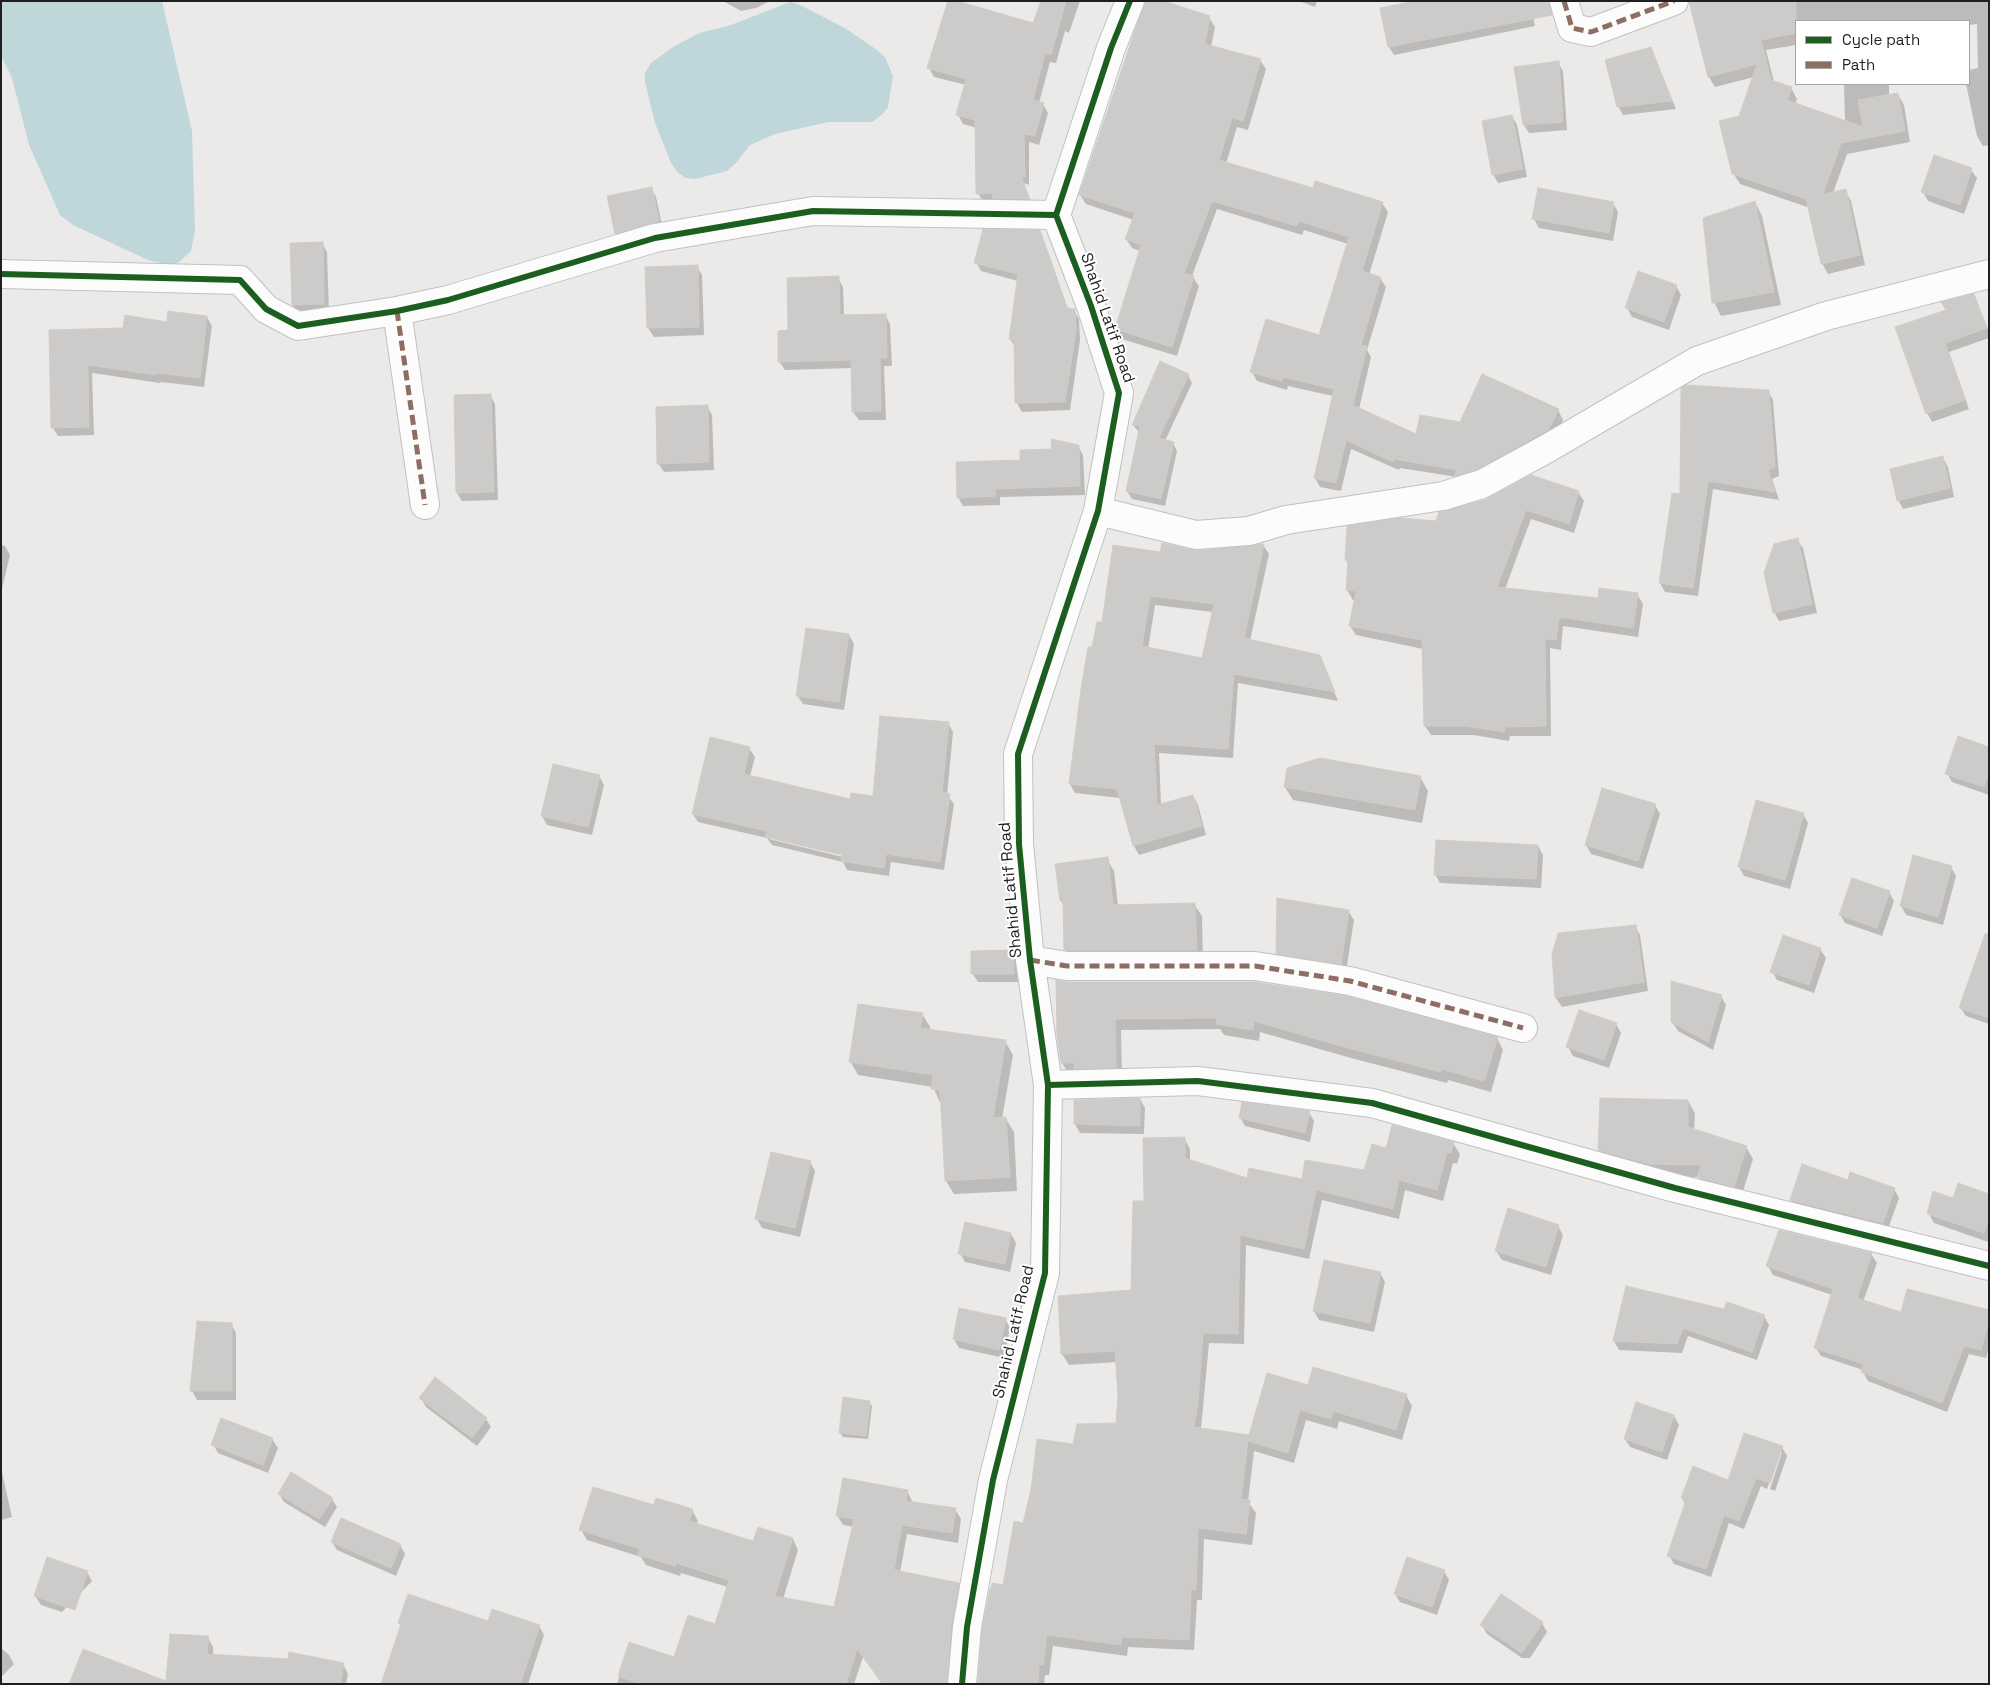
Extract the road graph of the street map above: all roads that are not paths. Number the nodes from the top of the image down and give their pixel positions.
1 (1130, 1) edge
2 (1564, 1) edge
3 (1674, 1) edge
4 (1056, 215) junction
5 (1, 274) edge
6 (1989, 274) edge
7 (397, 311) junction
8 (425, 505) dead end
9 (1098, 511) junction
10 (1030, 960) junction
11 (1523, 1028) dead end
12 (1048, 1084) junction
13 (1989, 1266) edge
14 (962, 1684) edge

1 - 4 street
2 - 3 street
4 - 7 street
4 - 9 street, Shahid Latif Road
5 - 7 street
6 - 9 street
7 - 8 street
9 - 10 street, Shahid Latif Road
10 - 11 street
10 - 12 street, Shahid Latif Road
12 - 13 street
12 - 14 street, Shahid Latif Road

